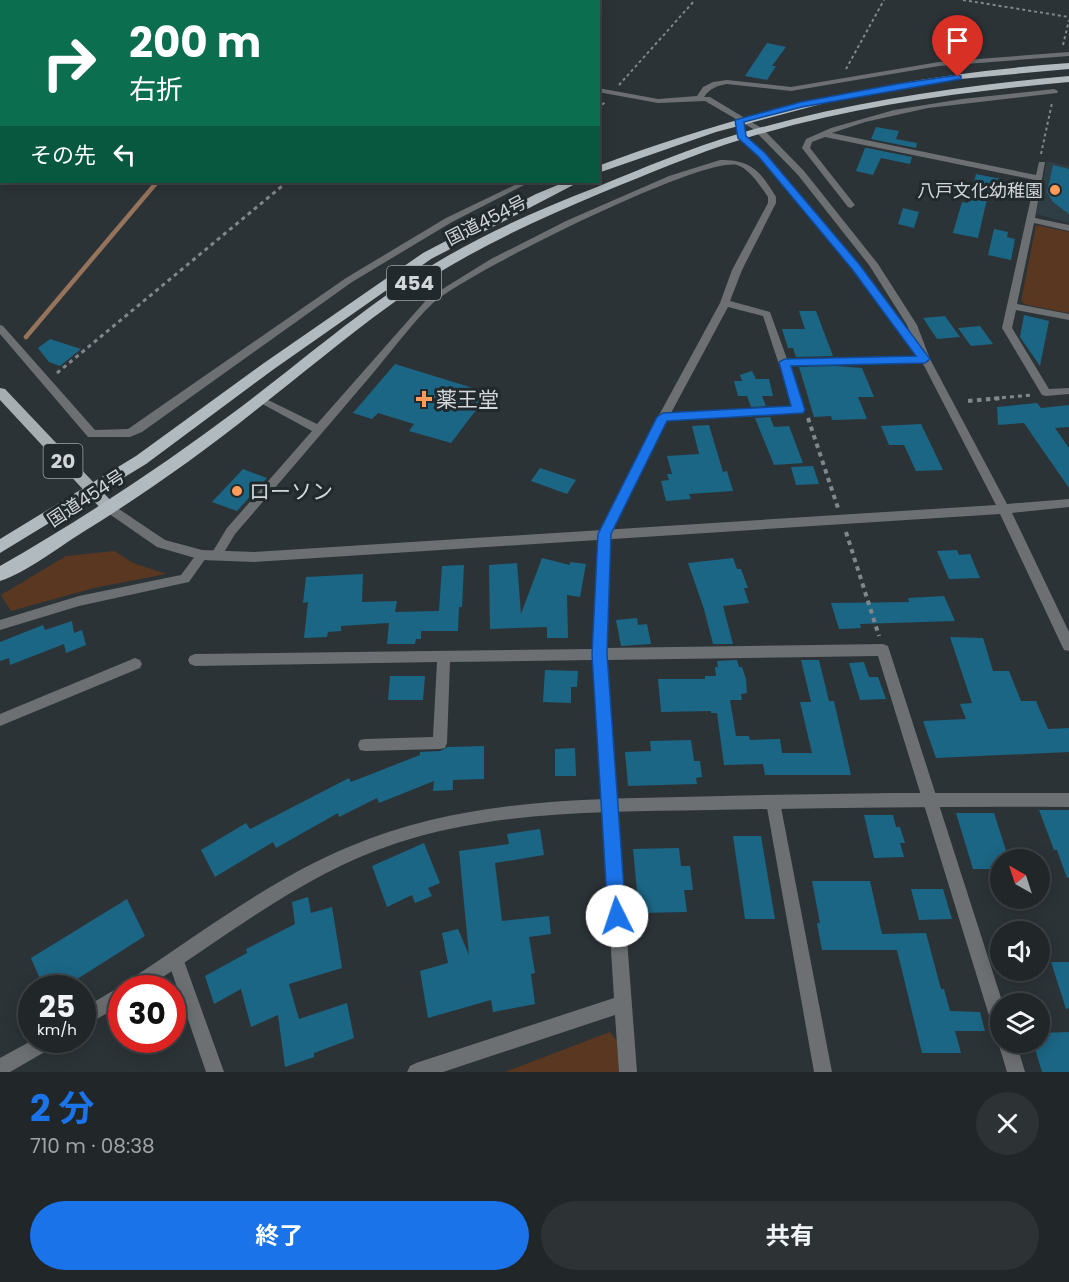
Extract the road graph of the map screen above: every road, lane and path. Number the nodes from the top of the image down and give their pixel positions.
1 (694, 0) edge
2 (884, 0) edge
3 (963, 0) edge
4 (1069, 18) edge
5 (1065, 54) edge
6 (1069, 66) edge
7 (1069, 79) edge
8 (842, 80) junction
9 (600, 90) edge
10 (1054, 91) joint
11 (612, 92) junction
12 (699, 98) junction
13 (740, 120) junction
14 (760, 131) junction
15 (823, 134) junction
16 (741, 136) junction
17 (1042, 164) joint
18 (600, 169) edge
19 (1039, 178) junction
20 (286, 183) edge
21 (524, 183) edge
22 (571, 183) edge
23 (851, 205) dead end
24 (1030, 220) junction
25 (1069, 228) edge
26 (725, 303) junction
27 (1012, 306) junction
28 (1069, 316) edge
29 (0, 328) edge
30 (925, 359) junction
31 (785, 362) junction
32 (46, 382) junction
33 (1069, 391) edge
34 (0, 392) edge
35 (1046, 393) junction
36 (260, 400) junction
37 (968, 402) dead end
38 (663, 417) junction
39 (319, 429) junction
40 (92, 492) junction
41 (1069, 502) edge
42 (109, 508) junction
43 (1004, 509) junction
44 (605, 534) junction
45 (0, 547) edge
46 (209, 555) junction
47 (0, 574) edge
48 (0, 624) edge
49 (1069, 646) edge
50 (599, 654) junction
51 (444, 657) junction
52 (195, 660) dead end
53 (135, 664) dead end
54 (0, 720) edge
55 (365, 745) dead end
56 (932, 799) junction
57 (1069, 800) edge
58 (773, 802) junction
59 (610, 806) junction
60 (176, 961) junction
61 (153, 975) edge
62 (991, 993) edge
63 (622, 1004) junction
64 (26, 1053) edge
65 (1010, 1053) edge
66 (0, 1068) edge
67 (215, 1072) edge
68 (416, 1072) edge
69 (628, 1072) edge
70 (823, 1072) edge
71 (1016, 1072) edge

1 - 11 path
2 - 8 path
3 - 4 path
4 - 5 path
5 - 8 street
6 - 13 highway
7 - 14 highway, 国道454号 / 454
8 - 12 street
9 - 11 street
10 - 15 street
10 - 17 path
11 - 12 street
12 - 13 street
13 - 14 street
13 - 16 street
13 - 18 highway
14 - 16 highway, 国道454号 / 454
14 - 30 street
15 - 19 street
15 - 23 street
16 - 30 street
16 - 36 highway, 国道454号 / 454
17 - 19 street
19 - 24 street
20 - 32 path
21 - 32 street
22 - 40 highway, 国道454号 / 454
24 - 25 street
24 - 27 street
26 - 31 street
26 - 38 street
26 - 39 street
27 - 28 street
27 - 35 street
29 - 32 street
30 - 31 street
30 - 43 street
31 - 38 street
33 - 35 street
34 - 40 main road, 20
35 - 37 path
36 - 39 street
36 - 42 highway, 国道454号 / 454
38 - 44 street
39 - 46 street
40 - 42 main road, 20
40 - 45 highway, 国道454号 / 454
41 - 43 street
42 - 46 street
42 - 47 highway, 国道454号 / 454
43 - 44 street
43 - 49 street
44 - 46 street
44 - 50 street
46 - 48 street
50 - 51 street
50 - 56 street
50 - 59 street
51 - 52 street
51 - 55 street
53 - 54 street
56 - 57 street
56 - 58 street
56 - 62 street
58 - 59 street
58 - 70 street
59 - 60 street
59 - 63 street
60 - 61 street
60 - 67 street
63 - 68 street
63 - 69 street
64 - 66 street
65 - 71 street

